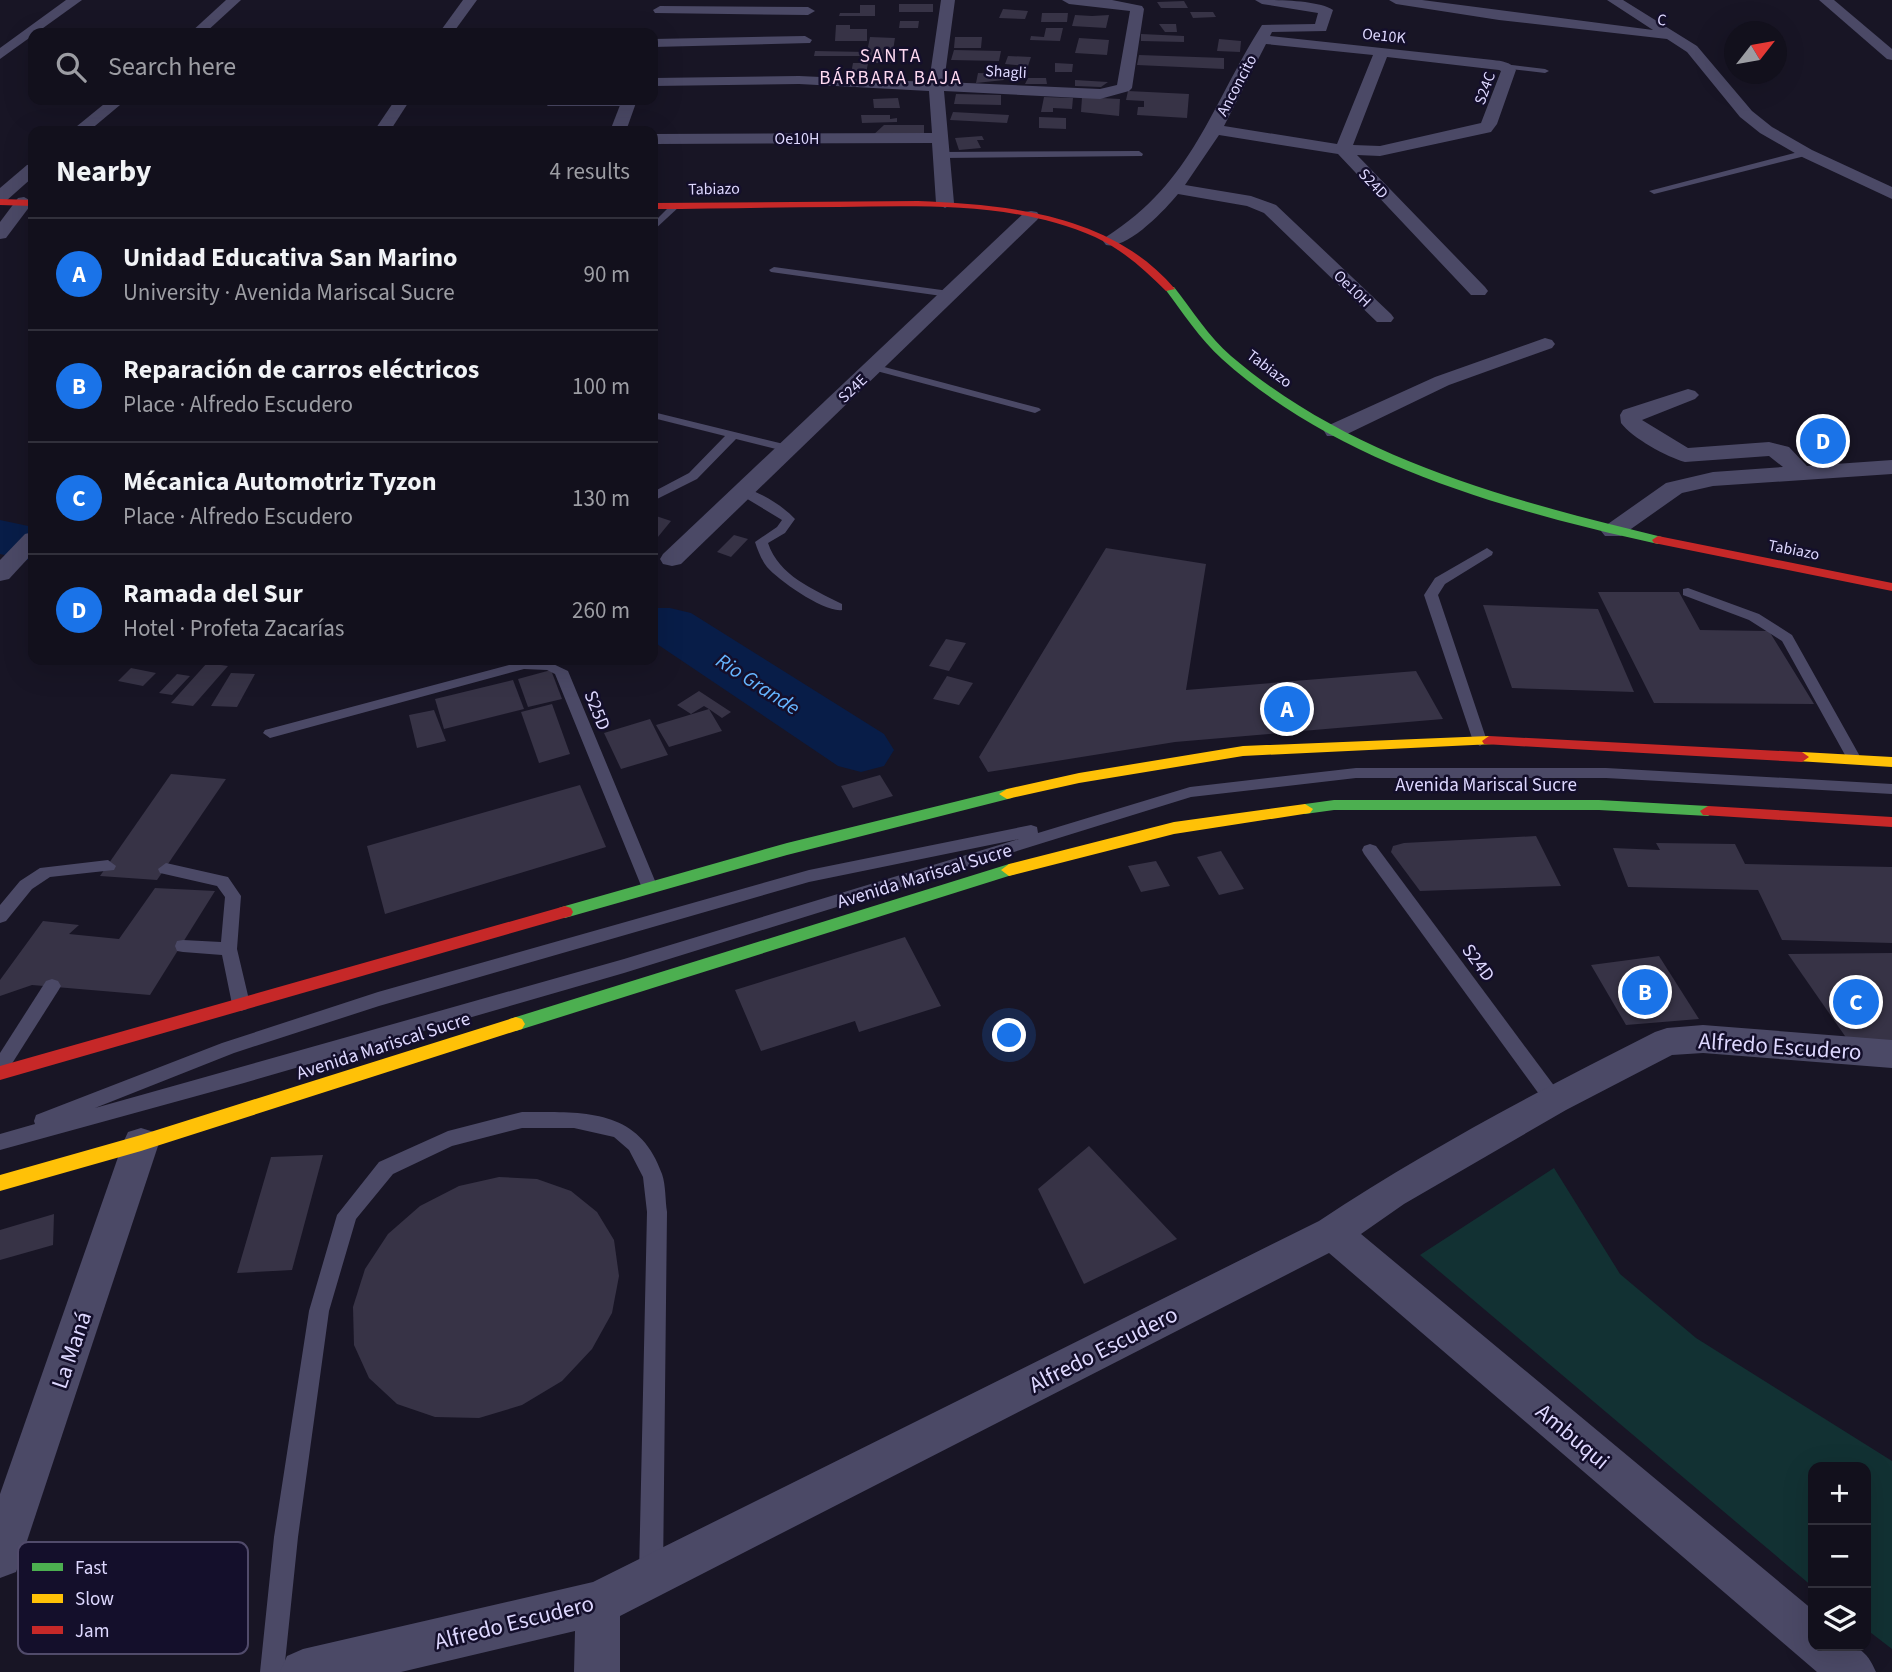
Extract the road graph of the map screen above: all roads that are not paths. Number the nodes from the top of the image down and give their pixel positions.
1 (75, 0) edge
2 (234, 0) edge
3 (470, 0) edge
4 (948, 0) edge
5 (1069, 0) edge
6 (1262, 0) edge
7 (1396, 0) edge
8 (1615, 0) edge
9 (1826, 0) edge
10 (809, 5) edge
11 (660, 11) edge
12 (36, 28) edge
13 (203, 28) edge
14 (450, 28) edge
15 (28, 34) edge
16 (1675, 38) junction
17 (1261, 39) junction
18 (658, 44) edge
19 (28, 48) edge
20 (6, 50) edge
21 (1382, 52) junction
22 (1892, 56) edge
23 (802, 60) junction
24 (1504, 66) junction
25 (1545, 71) dead end
26 (658, 81) edge
27 (936, 85) junction
28 (112, 105) edge
29 (399, 105) edge
30 (627, 105) edge
31 (85, 126) edge
32 (385, 126) edge
33 (620, 126) edge
34 (1213, 129) junction
35 (941, 138) junction
36 (658, 139) edge
37 (1343, 150) junction
38 (1806, 153) junction
39 (942, 155) junction
40 (1139, 155) dead end
41 (28, 174) edge
42 (1176, 188) junction
43 (1654, 191) dead end
44 (1892, 194) edge
45 (0, 199) edge
46 (28, 202) edge
47 (28, 203) edge
48 (946, 203) junction
49 (658, 206) edge
50 (675, 206) junction
51 (1031, 216) junction
52 (658, 223) edge
53 (0, 234) edge
54 (1112, 241) junction
55 (774, 270) dead end
56 (1478, 291) dead end
57 (949, 294) junction
58 (1384, 318) dead end
59 (1545, 344) dead end
60 (873, 367) junction
61 (1688, 395) dead end
62 (1035, 410) dead end
63 (658, 416) edge
64 (1335, 431) junction
65 (733, 435) junction
66 (788, 448) junction
67 (1892, 467) edge
68 (1801, 473) junction
69 (743, 491) junction
70 (658, 494) edge
71 (1613, 531) junction
72 (28, 544) edge
73 (1487, 552) dead end
74 (672, 559) dead end
75 (0, 574) edge
76 (1892, 587) edge
77 (1688, 592) dead end
78 (837, 607) dead end
79 (270, 733) dead end
80 (1480, 741) junction
81 (1855, 760) junction
82 (1892, 762) edge
83 (1892, 789) edge
84 (1099, 819) junction
85 (1892, 822) edge
86 (1370, 849) dead end
87 (108, 866) dead end
88 (166, 869) dead end
89 (650, 888) junction
90 (0, 917) edge
91 (183, 946) dead end
92 (229, 949) junction
93 (52, 986) dead end
94 (241, 1004) junction
95 (1892, 1054) edge
96 (0, 1070) edge
97 (1554, 1100) junction
98 (0, 1140) edge
99 (141, 1143) junction
100 (0, 1183) edge
101 (1332, 1233) junction
102 (0, 1556) edge
103 (651, 1577) junction
104 (598, 1603) junction
105 (1808, 1635) edge
106 (1828, 1651) edge
107 (272, 1672) edge
108 (303, 1672) edge
109 (597, 1672) edge
110 (1853, 1672) edge

1 - 12 street
2 - 13 street
3 - 14 street
4 - 27 street
5 - 27 street, Shagli
6 - 17 street, Anconcito
7 - 16 street, C
8 - 16 street
9 - 22 street
10 - 11 street
10 - 23 street
15 - 20 street
16 - 38 street
17 - 21 street, Oe10K
17 - 34 street, Anconcito
18 - 23 street
19 - 20 street
21 - 24 street, Oe10K
21 - 37 street, S24D
23 - 26 street, Shagli
23 - 27 street, Shagli
24 - 25 lane
24 - 37 street, S24C
27 - 35 street
28 - 31 street
29 - 32 street
30 - 33 street
34 - 37 street
34 - 42 street, Anconcito
35 - 36 street, Oe10H
35 - 39 street
37 - 56 street, S24D
38 - 43 lane
38 - 44 street
39 - 40 lane
39 - 48 street
41 - 45 street
42 - 54 street, Anconcito
42 - 58 street, Oe10H
45 - 46 main road
47 - 53 street
48 - 50 main road, Tabiazo
48 - 51 main road, Tabiazo
49 - 50 main road, Tabiazo
50 - 52 lane
51 - 54 main road, Tabiazo
51 - 57 street, S24E
54 - 64 main road, Tabiazo
55 - 57 lane
57 - 60 street, S24E
59 - 64 street
60 - 62 lane
60 - 66 street, S24E
61 - 68 street
63 - 65 lane
64 - 71 main road, Tabiazo
65 - 66 lane
65 - 70 lane
66 - 69 street, S24E
67 - 68 street
68 - 71 street
69 - 74 street, S24E
69 - 78 lane
71 - 76 main road, Tabiazo
72 - 75 street
73 - 80 lane
77 - 81 lane
79 - 89 lane, S25D
80 - 81 main road, Avenida Mariscal Sucre
80 - 89 main road, Avenida Mariscal Sucre
81 - 82 main road, Avenida Mariscal Sucre
83 - 84 lane
84 - 98 lane
84 - 98 lane
85 - 99 main road, Avenida Mariscal Sucre
86 - 97 lane, S24D
87 - 90 lane
88 - 92 lane
89 - 94 main road, Avenida Mariscal Sucre
91 - 92 lane
92 - 94 lane
93 - 96 lane
94 - 96 main road, Avenida Mariscal Sucre
95 - 97 street, Alfredo Escudero
97 - 101 street, Alfredo Escudero
99 - 100 main road, Avenida Mariscal Sucre
99 - 102 street, La Maná
101 - 103 street, Alfredo Escudero
101 - 105 street, Ambuqui
103 - 104 street, Alfredo Escudero
103 - 107 lane
104 - 108 street, Alfredo Escudero
104 - 109 street
106 - 110 street

